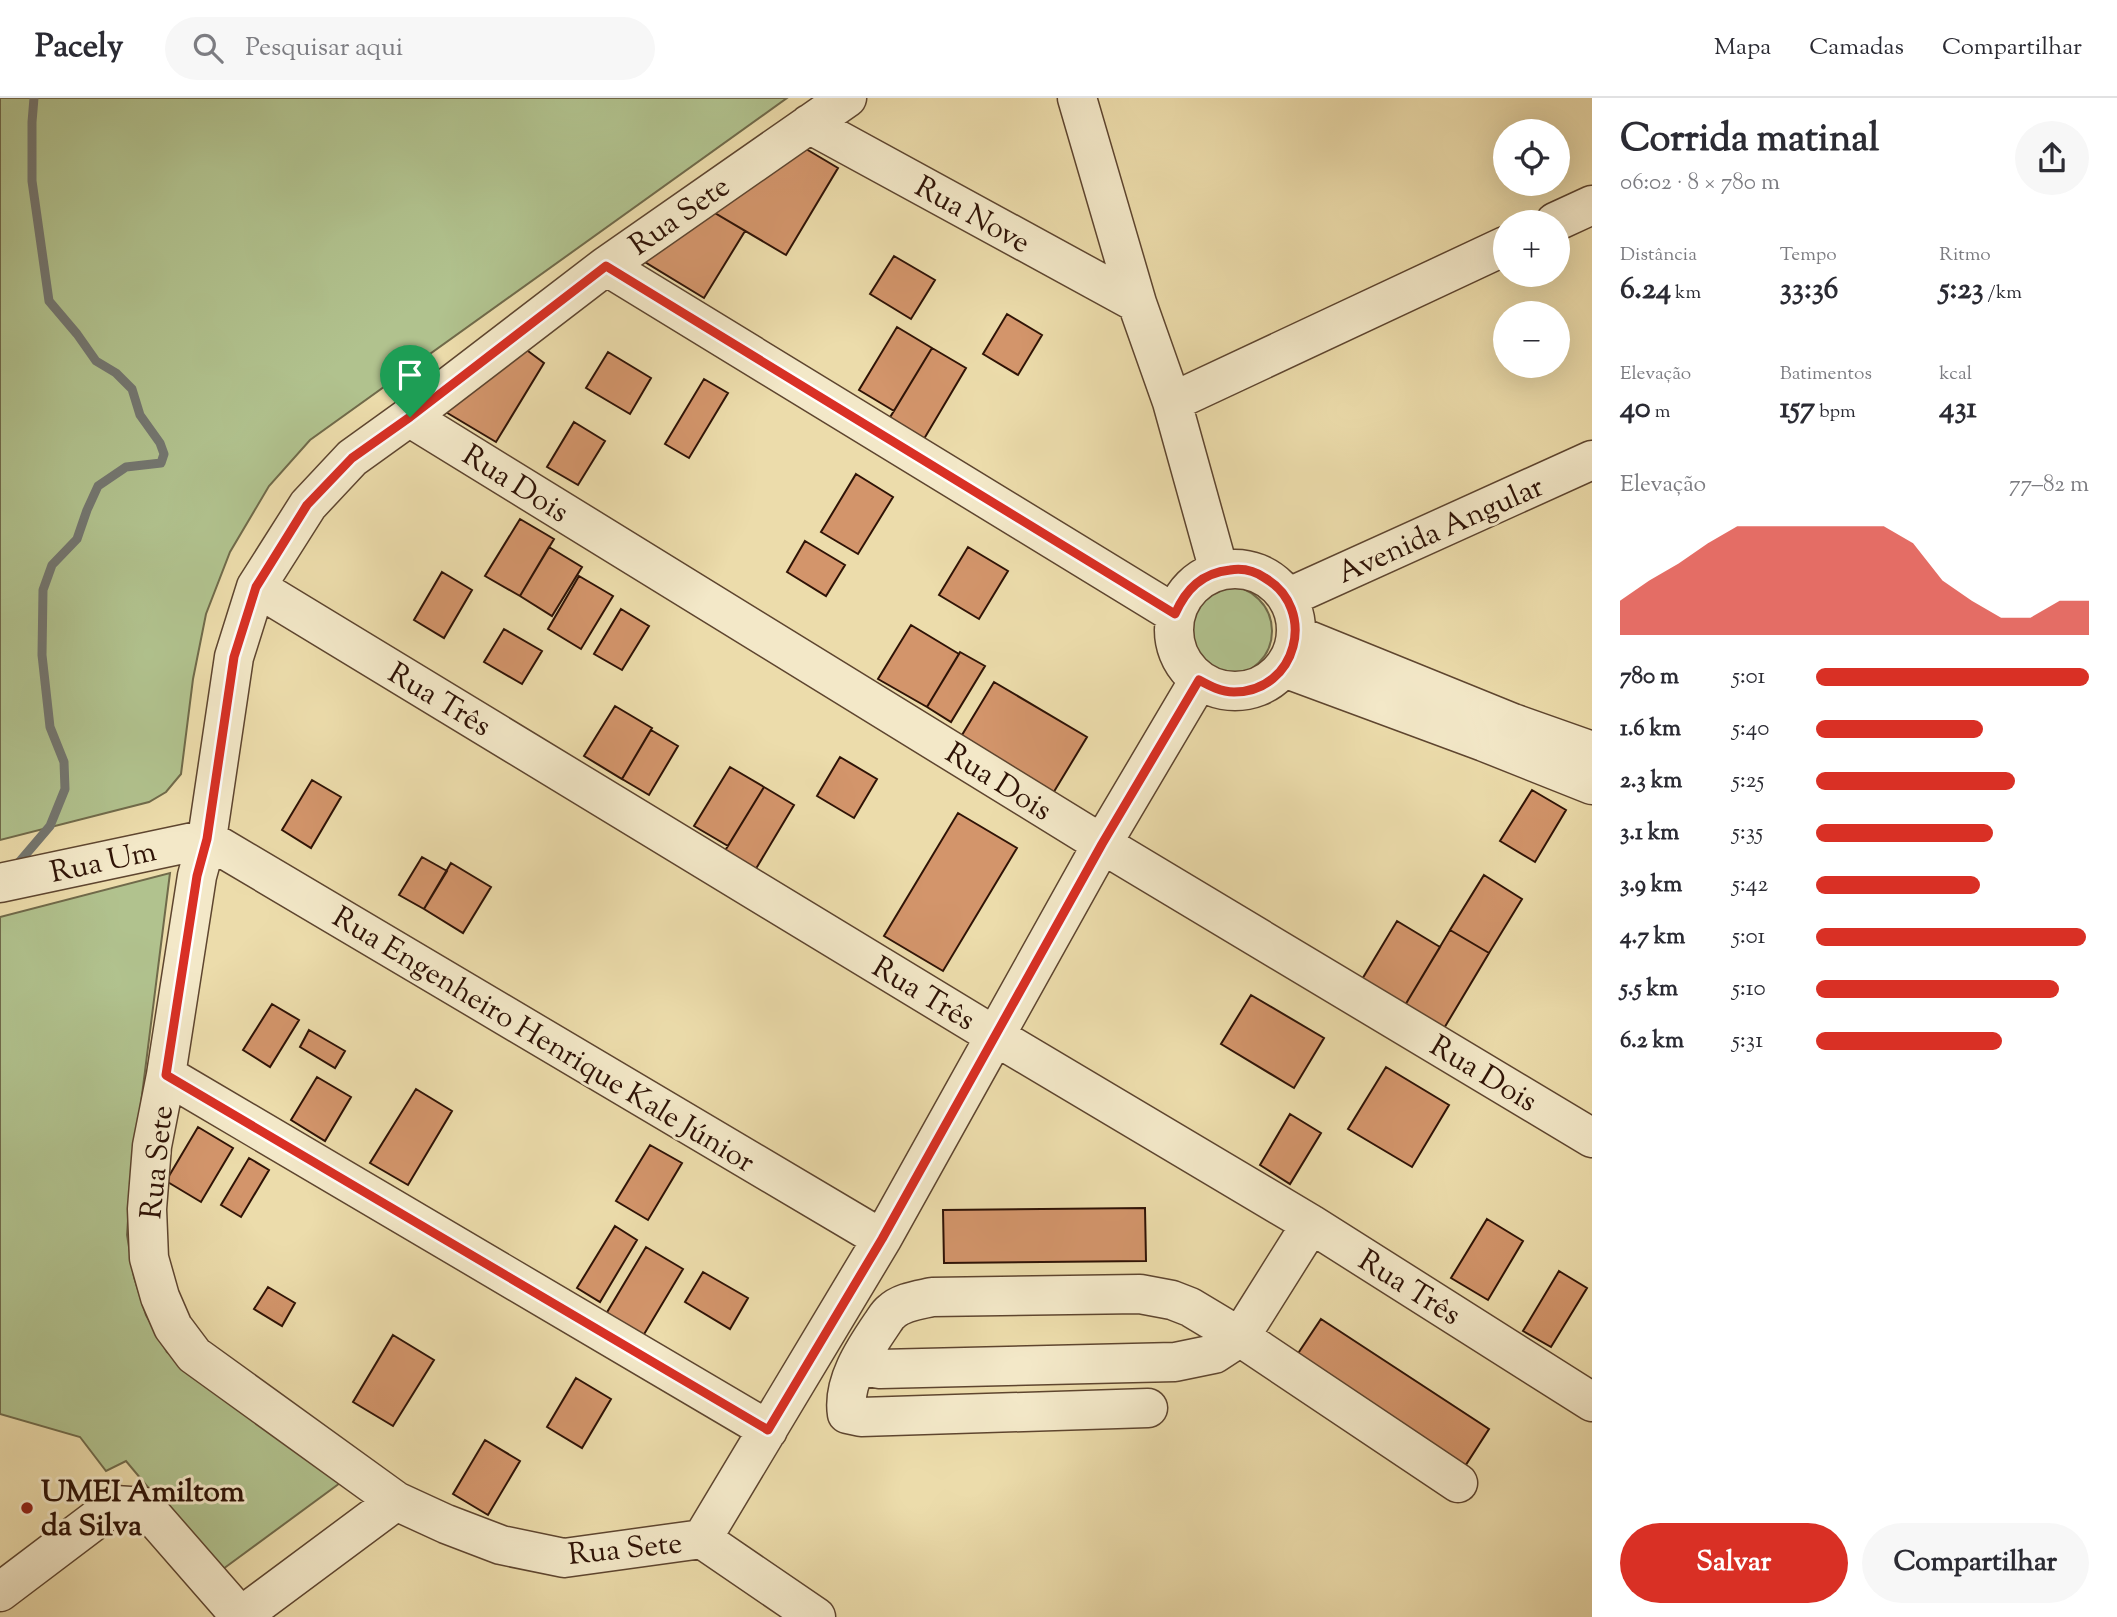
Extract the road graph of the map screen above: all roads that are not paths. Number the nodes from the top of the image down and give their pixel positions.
1 (847, 98) edge
2 (1077, 98) edge
3 (809, 124) junction
4 (1592, 205) edge
5 (1570, 215) edge
6 (1493, 252) edge
7 (606, 266) junction
8 (1136, 303) junction
9 (1172, 402) junction
10 (410, 417) junction
11 (1592, 460) edge
12 (1219, 571) junction
13 (256, 587) junction
14 (1287, 597) junction
15 (1175, 614) junction
16 (1290, 651) junction
17 (1199, 680) junction
18 (1592, 751) edge
19 (1592, 785) edge
20 (207, 839) junction
21 (1102, 844) junction
22 (0, 883) edge
23 (995, 1036) junction
24 (166, 1075) junction
25 (1592, 1138) edge
26 (1311, 1224) junction
27 (882, 1239) junction
28 (1240, 1337) junction
29 (857, 1365) junction
30 (1592, 1402) edge
31 (1148, 1408) dead end
32 (768, 1430) junction
33 (1458, 1483) dead end
34 (396, 1500) junction
35 (702, 1539) junction
36 (0, 1591) edge
37 (240, 1617) edge
38 (816, 1617) edge

1 - 3 street, Rua Sete
2 - 8 street
3 - 7 street, Rua Sete
3 - 8 street, Rua Nove
4 - 5 street
6 - 9 street
7 - 10 street, Rua Sete
7 - 15 street
8 - 9 street
9 - 12 street
10 - 13 street, Rua Sete
10 - 21 street, Rua Dois
11 - 14 street, Avenida Angular
12 - 14 street
12 - 15 street
13 - 20 street, Rua Sete
13 - 23 street, Rua Três
14 - 16 street
15 - 17 street
16 - 17 street
16 - 18 street
16 - 19 street
17 - 21 street
20 - 22 street, Rua Um
20 - 24 street, Rua Sete
20 - 27 street, Rua Engenheiro Henrique Kale Júnior
21 - 23 street
21 - 25 street, Rua Dois
23 - 26 street, Rua Três
23 - 27 street
24 - 32 street
24 - 34 street, Rua Sete
26 - 28 street
26 - 30 street, Rua Três
27 - 32 street
28 - 29 street
28 - 29 street
28 - 33 street
29 - 31 street
32 - 35 street
34 - 35 street, Rua Sete
34 - 37 street
35 - 38 street
36 - 37 street

